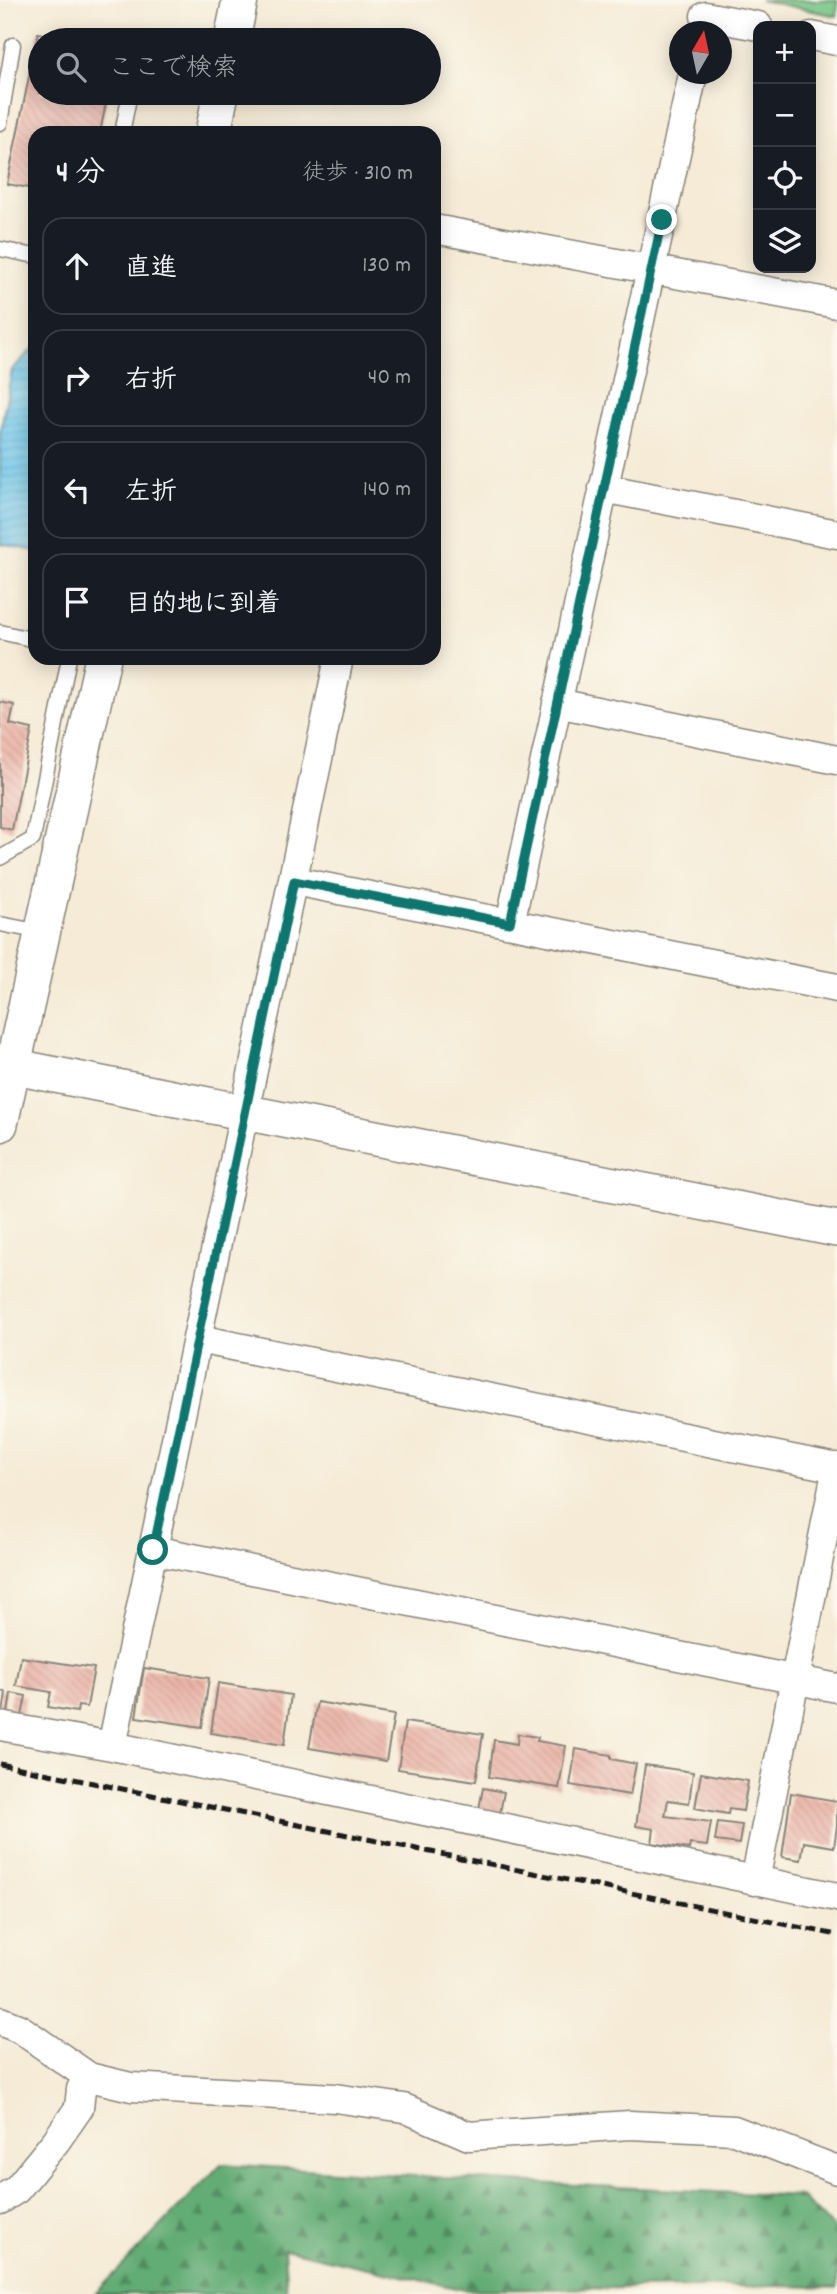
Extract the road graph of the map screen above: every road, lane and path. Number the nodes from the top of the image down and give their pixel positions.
1 (240, 0) edge
2 (705, 16) edge
3 (753, 25) edge
4 (234, 28) edge
5 (816, 37) edge
6 (837, 41) edge
7 (13, 45) dead end
8 (691, 84) edge
9 (128, 105) edge
10 (219, 105) edge
11 (0, 123) edge
12 (123, 126) edge
13 (214, 126) edge
14 (441, 230) edge
15 (0, 249) edge
16 (28, 255) edge
17 (651, 268) junction
18 (837, 304) edge
19 (603, 488) junction
20 (837, 534) edge
21 (0, 632) edge
22 (28, 638) edge
23 (68, 665) edge
24 (101, 665) edge
25 (338, 665) edge
26 (557, 703) junction
27 (837, 760) edge
28 (0, 858) edge
29 (294, 881) junction
30 (510, 923) junction
31 (0, 925) edge
32 (43, 933) junction
33 (837, 988) edge
34 (7, 1066) edge
35 (246, 1112) junction
36 (0, 1124) edge
37 (837, 1229) edge
38 (198, 1339) junction
39 (837, 1468) edge
40 (153, 1550) junction
41 (795, 1680) junction
42 (837, 1688) edge
43 (0, 1726) edge
44 (112, 1746) junction
45 (755, 1881) junction
46 (837, 1897) edge
47 (0, 2021) edge
48 (89, 2077) junction
49 (837, 2170) edge
50 (0, 2200) edge

1 - 4 street
2 - 3 street
5 - 6 street
7 - 11 lane
8 - 17 street
9 - 12 lane
10 - 13 street
14 - 17 street
15 - 16 lane
17 - 18 street
17 - 19 street
19 - 20 street
19 - 26 street
21 - 22 lane
23 - 28 lane
24 - 32 street
25 - 29 street
26 - 27 street
26 - 30 street
29 - 30 street
29 - 35 street
30 - 33 street
31 - 32 lane
32 - 34 street
34 - 35 street
34 - 36 street
35 - 37 street
35 - 38 street
38 - 39 street
38 - 40 street
39 - 41 street
40 - 41 street
40 - 44 street
41 - 42 street
41 - 45 street
43 - 44 street
44 - 45 street
45 - 46 street
47 - 48 street
48 - 49 street
48 - 50 street

